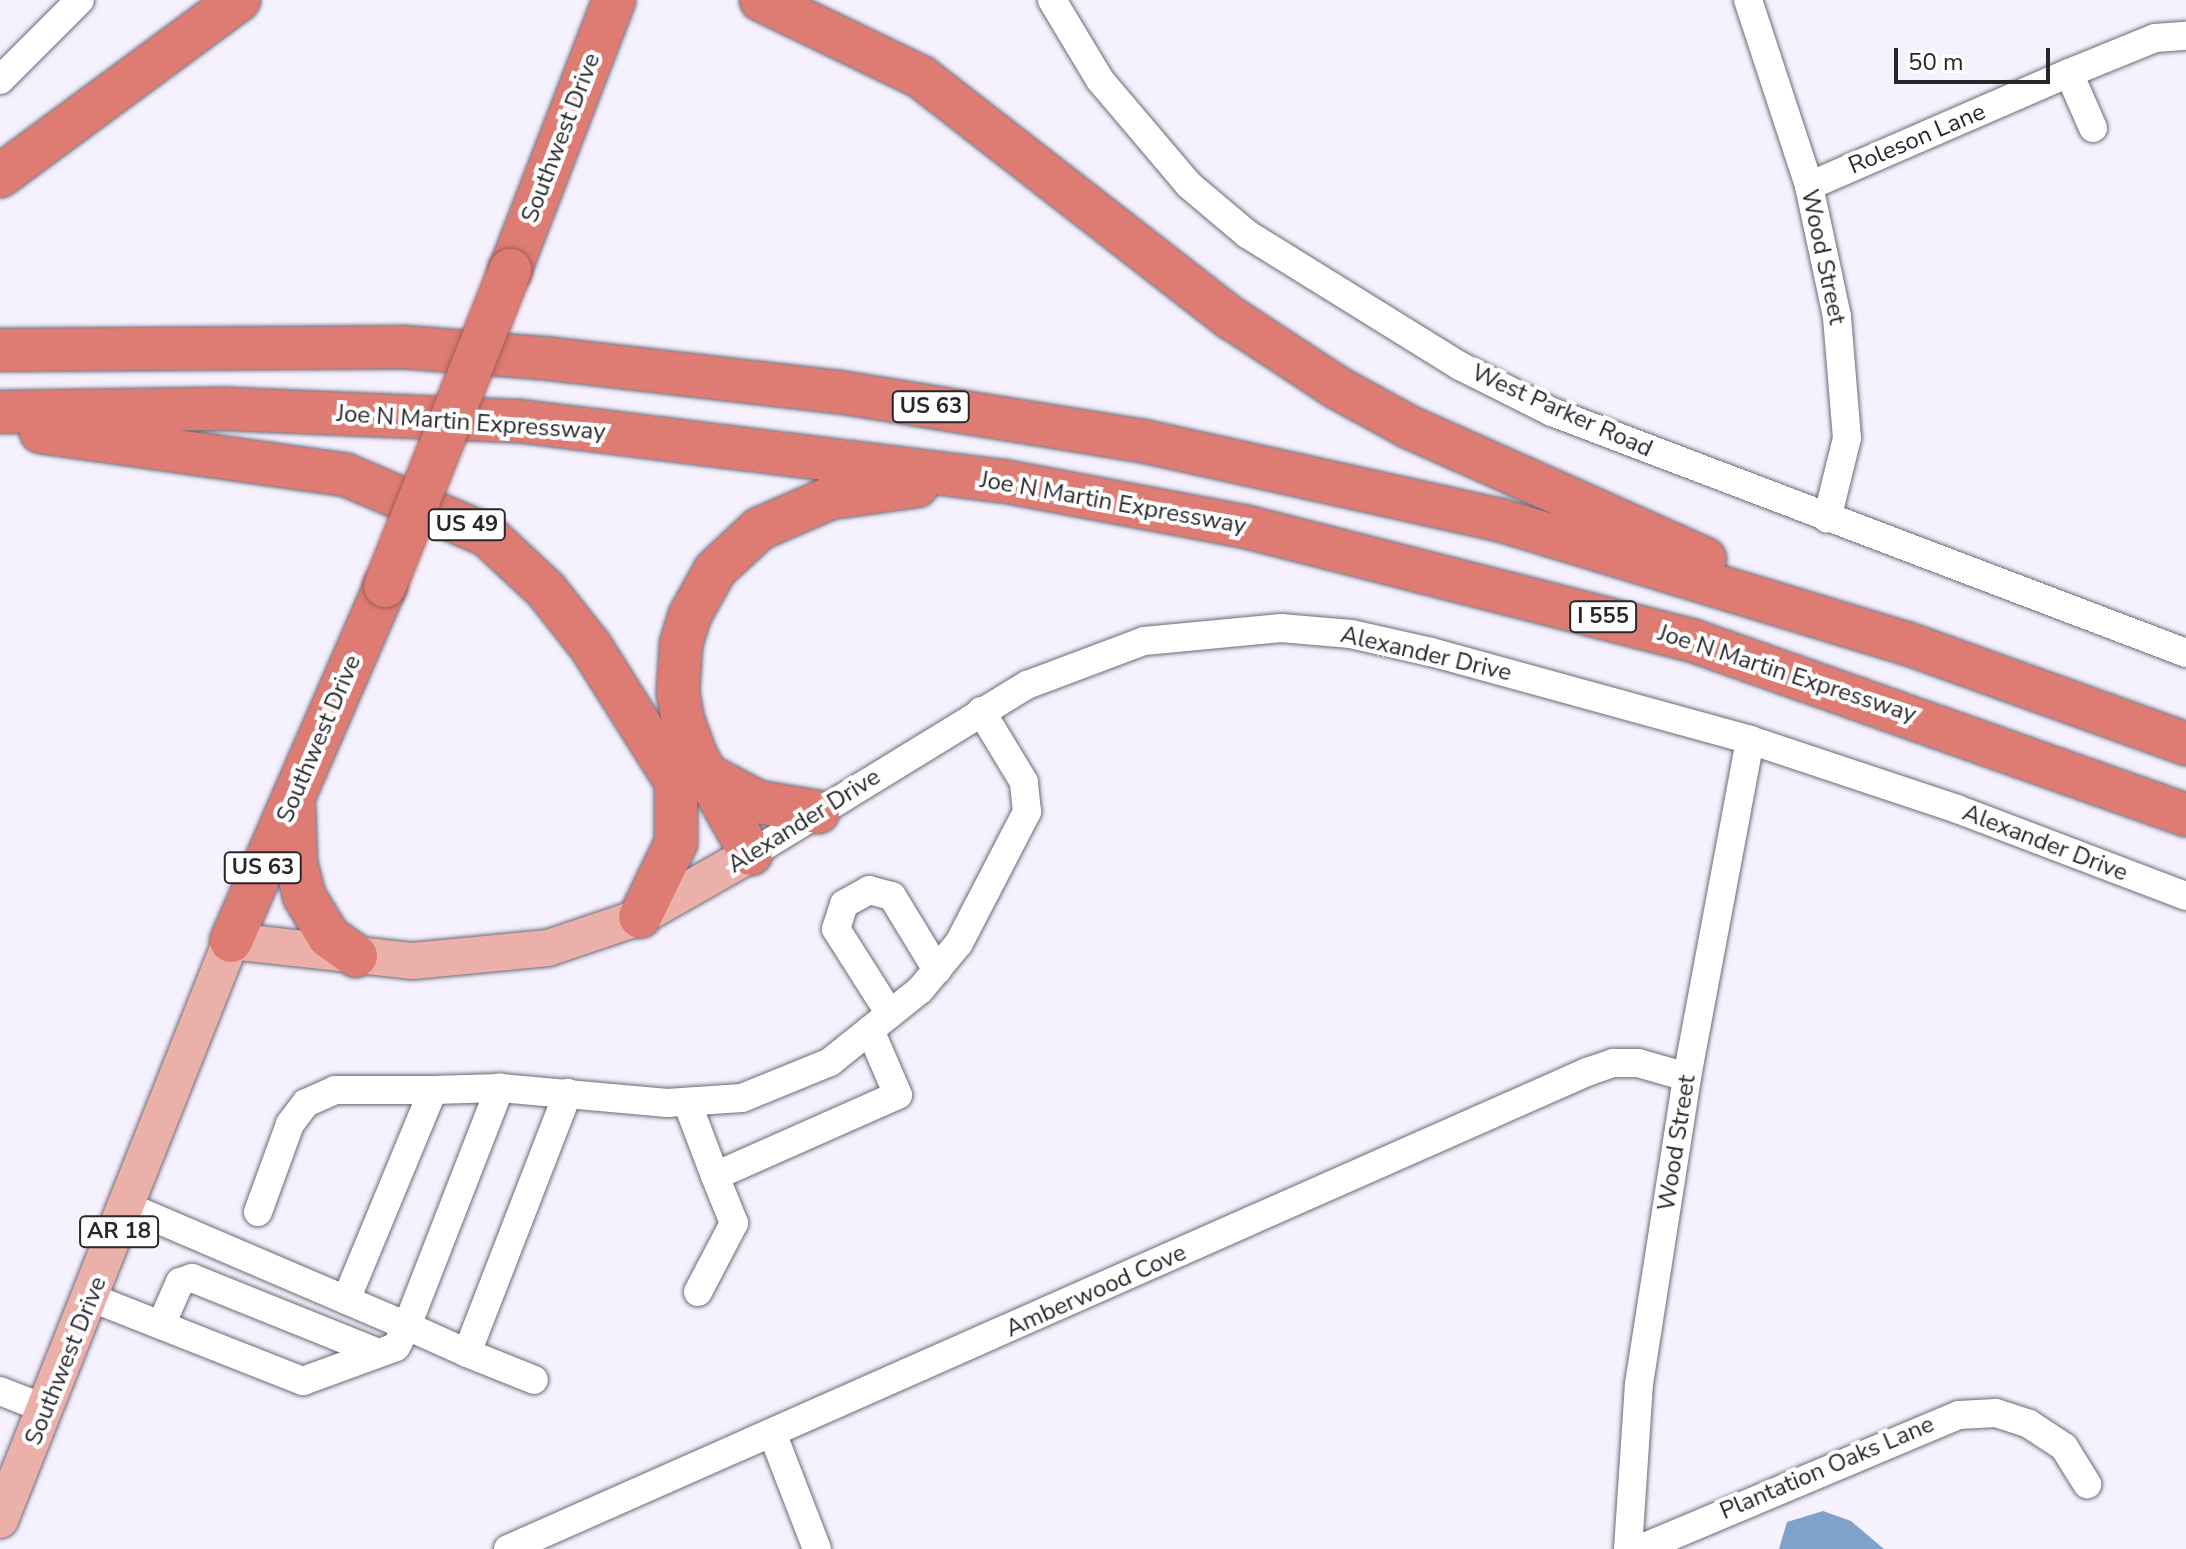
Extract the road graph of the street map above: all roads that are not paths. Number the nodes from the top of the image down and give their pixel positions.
1 (80, 0) edge
2 (239, 0) edge
3 (761, 0) edge
4 (1052, 0) edge
5 (1748, 0) edge
6 (607, 4) edge
7 (2186, 36) edge
8 (2069, 73) junction
9 (0, 80) edge
10 (2093, 128) dead end
11 (0, 176) edge
12 (1809, 186) junction
13 (0, 350) edge
14 (0, 412) edge
15 (0, 426) edge
16 (1003, 481) junction
17 (1827, 519) junction
18 (1840, 622) junction
19 (2186, 653) edge
20 (981, 711) junction
21 (1750, 740) junction
22 (2186, 744) edge
23 (692, 778) junction
24 (294, 795) junction
25 (818, 812) junction
26 (2186, 815) edge
27 (741, 860) junction
28 (2186, 896) edge
29 (640, 917) junction
30 (231, 941) junction
31 (356, 956) junction
32 (933, 963) junction
33 (880, 1014) junction
34 (1687, 1077) junction
35 (500, 1088) junction
36 (433, 1090) junction
37 (568, 1093) junction
38 (687, 1102) junction
39 (715, 1176) junction
40 (129, 1207) junction
41 (258, 1212) dead end
42 (698, 1292) dead end
43 (92, 1298) junction
44 (346, 1300) junction
45 (161, 1325) junction
46 (407, 1326) junction
47 (379, 1353) junction
48 (467, 1353) junction
49 (534, 1380) dead end
50 (0, 1391) edge
51 (46, 1409) junction
52 (773, 1435) junction
53 (2087, 1484) dead end
54 (0, 1520) edge
55 (508, 1549) edge
56 (817, 1549) edge
57 (1628, 1549) edge
58 (1640, 1549) edge

1 - 9 street
2 - 11 highway
3 - 18 highway
4 - 17 street, West Parker Road
5 - 12 street, Wood Street
6 - 24 highway, Southwest Drive / US 49, bridge
7 - 8 street, Roleson Lane
8 - 10 street
8 - 12 street, Roleson Lane
12 - 17 street, Wood Street
13 - 18 highway, US 63
14 - 16 highway, Joe N Martin Expressway
15 - 23 highway, US 49
16 - 23 highway
16 - 26 highway, Joe N Martin Expressway / I 555
17 - 19 street, West Parker Road
18 - 22 highway
20 - 21 street, Alexander Drive
20 - 25 street, Alexander Drive
20 - 32 street
21 - 28 street, Alexander Drive
21 - 34 street, Wood Street
23 - 25 highway
23 - 27 highway, US 49
23 - 29 highway
24 - 30 highway, Southwest Drive / US 63
24 - 31 highway, US 49
25 - 27 street, Alexander Drive
27 - 29 main road, Alexander Drive
29 - 31 main road, Alexander Drive
30 - 31 main road, Alexander Drive
30 - 40 main road, Southwest Drive / AR 18
32 - 33 street
32 - 33 street
33 - 38 street
33 - 39 street
34 - 52 street, Amberwood Cove
34 - 57 street, Wood Street
35 - 36 street
35 - 37 street
35 - 46 street
36 - 41 street
36 - 44 street
37 - 38 street
37 - 48 street
38 - 39 street
39 - 42 street
40 - 43 main road, Southwest Drive / AR 18
40 - 44 street
43 - 45 street
43 - 51 main road, Southwest Drive / AR 18
44 - 46 street
45 - 47 street
45 - 47 street
46 - 47 street
46 - 48 street
48 - 49 street
50 - 51 street
51 - 54 main road, Southwest Drive / AR 18
52 - 55 street, Amberwood Cove
52 - 56 street
53 - 58 street, Plantation Oaks Lane

